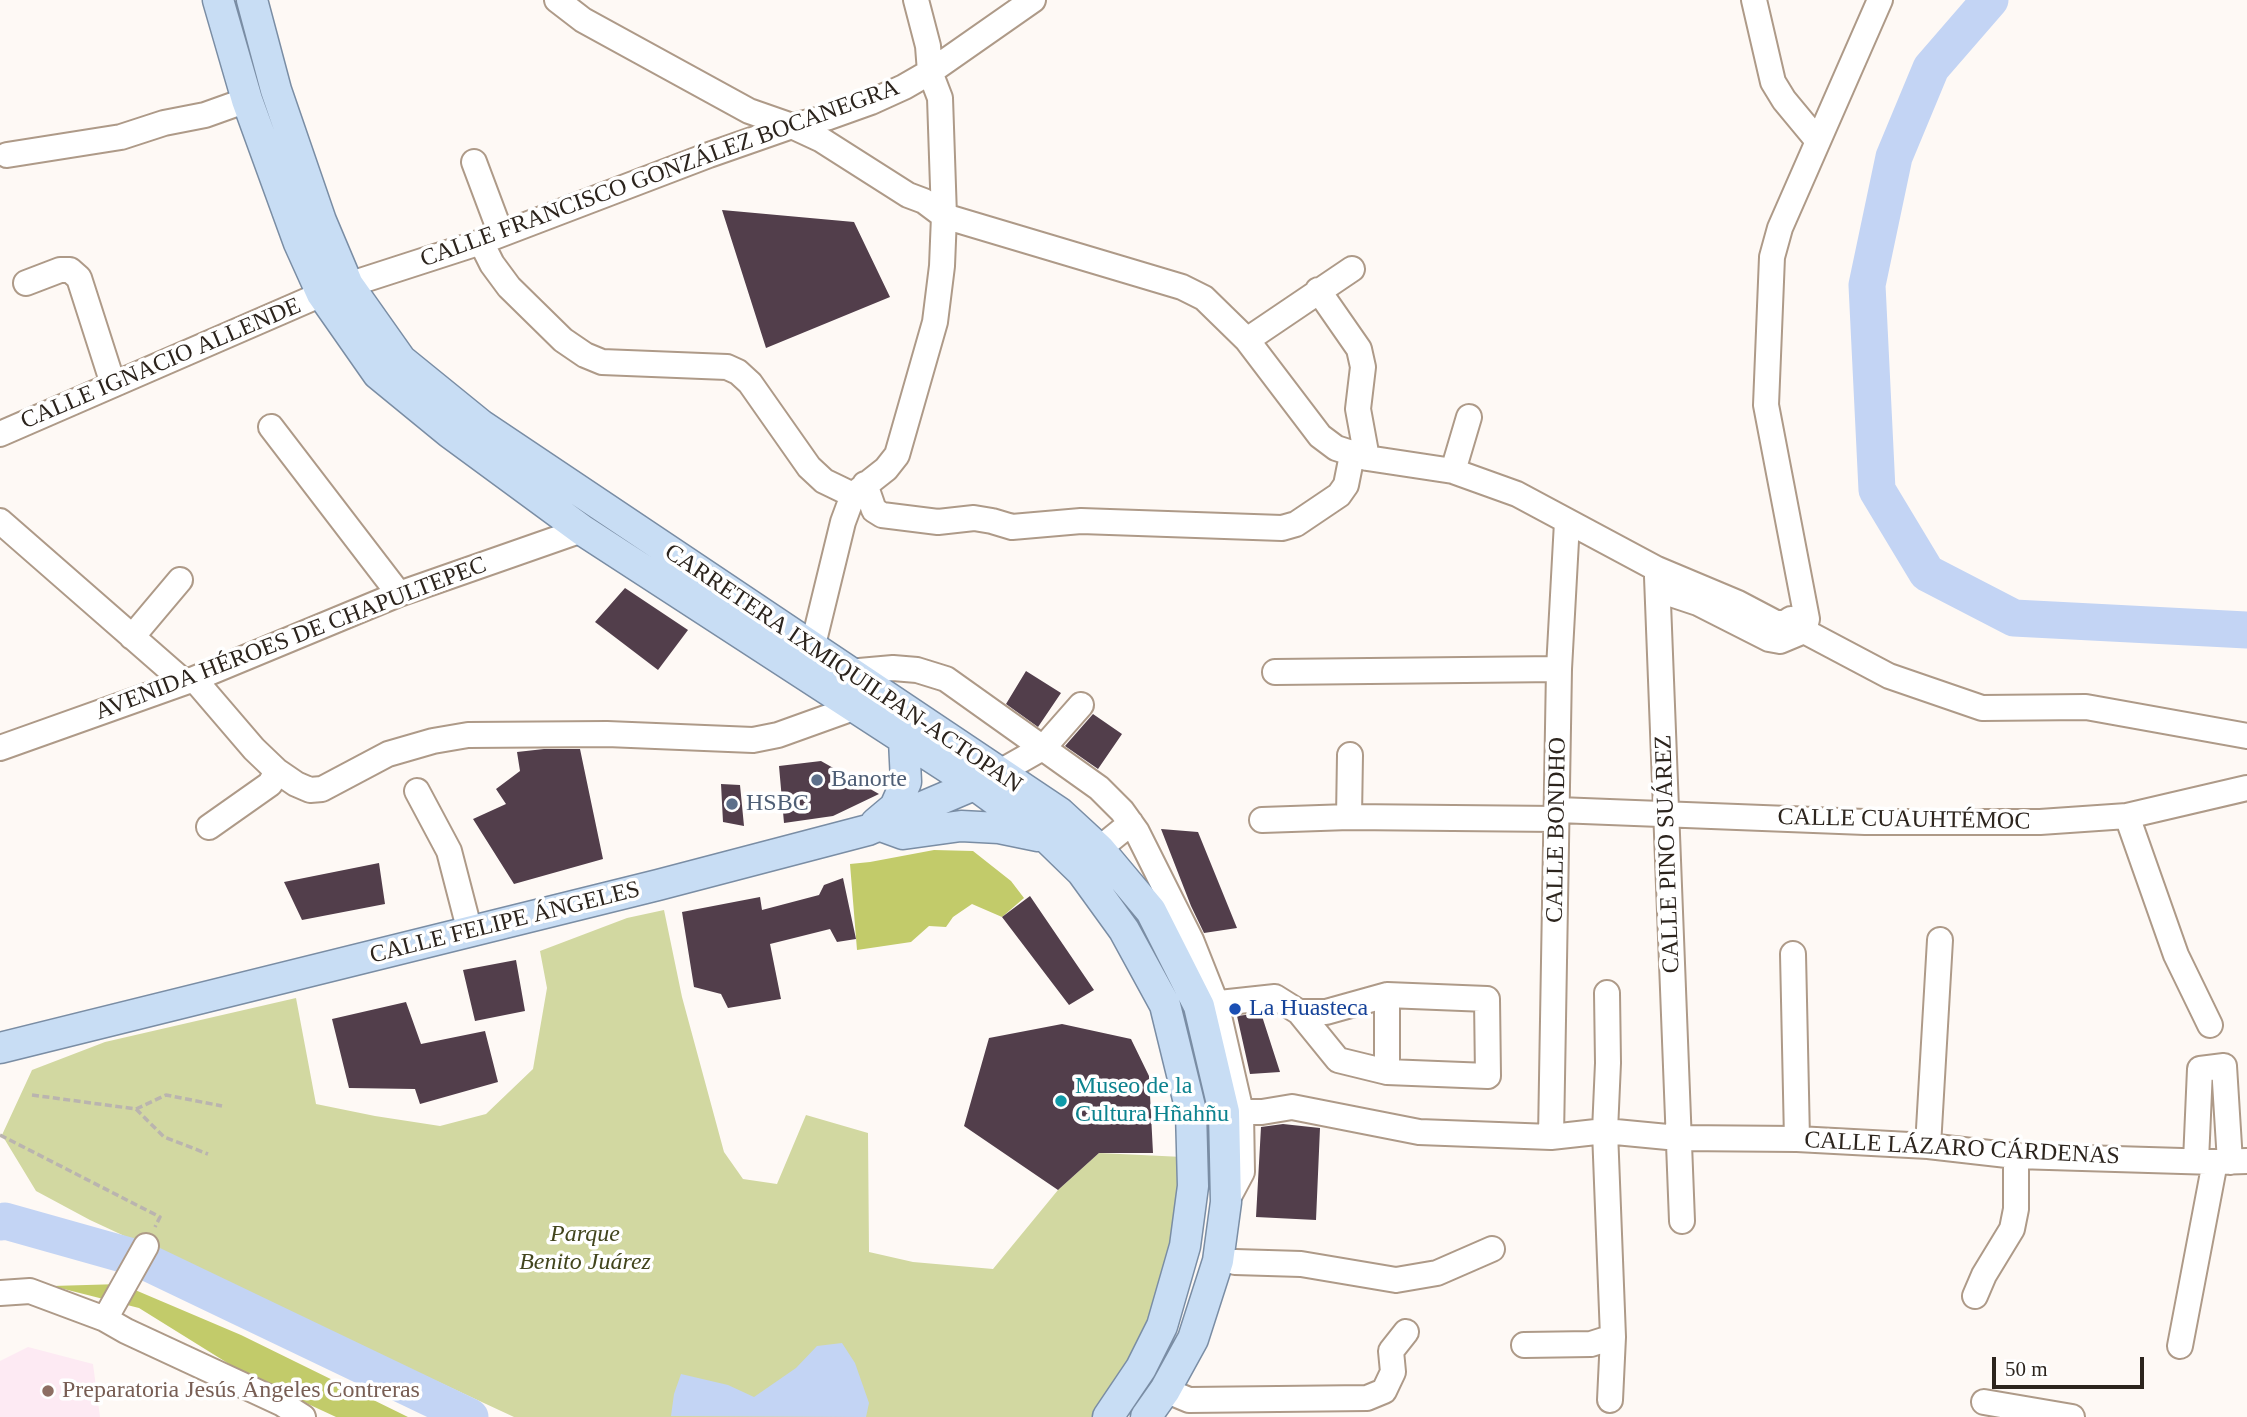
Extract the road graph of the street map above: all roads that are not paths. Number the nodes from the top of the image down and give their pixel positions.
1 (218, 0) edge
2 (251, 0) edge
3 (557, 0) edge
4 (916, 0) edge
5 (1033, 0) edge
6 (1754, 0) edge
7 (1880, 0) edge
8 (930, 72) junction
9 (247, 100) junction
10 (792, 126) junction
11 (1818, 141) junction
12 (7, 155) dead end
13 (474, 162) dead end
14 (944, 216) junction
15 (491, 238) junction
16 (1352, 269) dead end
17 (26, 283) dead end
18 (335, 289) junction
19 (1318, 290) junction
20 (1247, 340) junction
21 (113, 384) junction
22 (1469, 417) dead end
23 (271, 427) dead end
24 (0, 434) edge
25 (1360, 457) junction
26 (1453, 471) junction
27 (859, 490) junction
28 (0, 521) edge
29 (1567, 522) junction
30 (582, 530) junction
31 (180, 580) dead end
32 (1658, 580) junction
33 (399, 594) junction
34 (1797, 625) junction
35 (132, 637) junction
36 (812, 649) junction
37 (1559, 669) junction
38 (848, 672) junction
39 (1275, 672) dead end
40 (189, 680) junction
41 (1081, 705) dead end
42 (856, 707) junction
43 (2247, 736) edge
44 (904, 740) junction
45 (1044, 747) junction
46 (0, 748) edge
47 (1350, 755) dead end
48 (276, 771) junction
49 (988, 779) junction
50 (2247, 789) edge
51 (417, 791) dead end
52 (1558, 814) junction
53 (1666, 814) junction
54 (2127, 816) junction
55 (1349, 817) junction
56 (1262, 820) dead end
57 (1131, 823) junction
58 (209, 827) dead end
59 (874, 828) junction
60 (1046, 837) junction
61 (1099, 849) junction
62 (1167, 918) junction
63 (470, 932) junction
64 (1940, 940) dead end
65 (1793, 954) dead end
66 (1607, 993) dead end
67 (1387, 995) junction
68 (1207, 1004) junction
69 (1299, 1012) junction
70 (2210, 1025) dead end
71 (0, 1048) edge
72 (1387, 1072) junction
73 (1233, 1112) junction
74 (1605, 1131) junction
75 (1551, 1137) junction
76 (1678, 1138) junction
77 (1797, 1139) junction
78 (1928, 1146) junction
79 (2016, 1156) junction
80 (2222, 1162) edge
81 (1225, 1209) junction
82 (1682, 1221) dead end
83 (146, 1246) road end
84 (1492, 1249) dead end
85 (1235, 1262) junction
86 (0, 1293) edge
87 (1975, 1296) dead end
88 (105, 1319) junction
89 (1406, 1332) dead end
90 (1613, 1337) junction
91 (1524, 1345) dead end
92 (2180, 1346) dead end
93 (1171, 1393) junction
94 (1610, 1400) dead end
95 (1983, 1402) dead end
96 (303, 1417) edge
97 (1108, 1417) edge
98 (1148, 1417) edge
99 (2072, 1417) edge

1 - 9 main road
2 - 18 main road, CARRETERA IXMIQUILPAN-ACTOPAN
3 - 10 street
4 - 8 street
5 - 8 street, CALLE FRANCISCO GONZÁLEZ BOCANEGRA
6 - 11 street
7 - 11 street
8 - 10 street, CALLE FRANCISCO GONZÁLEZ BOCANEGRA
8 - 14 street
9 - 12 street
9 - 18 main road
10 - 14 street
10 - 15 street, CALLE FRANCISCO GONZÁLEZ BOCANEGRA
11 - 34 street
13 - 15 street
14 - 20 street
14 - 27 street
15 - 18 street, CALLE FRANCISCO GONZÁLEZ BOCANEGRA
15 - 27 street
16 - 19 street
17 - 21 street
18 - 21 street, CALLE IGNACIO ALLENDE
18 - 30 main road
18 - 36 main road, CARRETERA IXMIQUILPAN-ACTOPAN
19 - 20 street
19 - 25 street
20 - 25 street
21 - 24 street, CALLE IGNACIO ALLENDE
22 - 26 street
23 - 33 street
25 - 26 street
25 - 27 street
26 - 29 street
27 - 36 street
28 - 35 street
29 - 32 street
29 - 37 street, CALLE BONDHO
30 - 33 street, AVENIDA HÉROES DE CHAPULTEPEC
30 - 42 main road
31 - 35 street
32 - 34 street
32 - 53 street, CALLE PINO SUÁREZ
33 - 40 street, AVENIDA HÉROES DE CHAPULTEPEC
34 - 43 street
35 - 40 street
36 - 38 main road, CARRETERA IXMIQUILPAN-ACTOPAN
37 - 39 street
37 - 52 street, CALLE BONDHO
38 - 45 street
38 - 49 main road, CARRETERA IXMIQUILPAN-ACTOPAN
40 - 46 street, AVENIDA HÉROES DE CHAPULTEPEC
40 - 48 street
41 - 45 street
42 - 44 main road
42 - 48 street
44 - 49 main road
44 - 59 main road
45 - 49 street
45 - 57 street
47 - 55 street
48 - 58 street
49 - 59 main road, CALLE FELIPE ÁNGELES
49 - 60 main road
49 - 61 main road, CARRETERA IXMIQUILPAN-ACTOPAN
50 - 54 street, CALLE CUAUHTÉMOC
51 - 63 street
52 - 53 street, CALLE CUAUHTÉMOC
52 - 55 street, CALLE CUAUHTÉMOC
52 - 75 street, CALLE BONDHO
53 - 54 street, CALLE CUAUHTÉMOC
53 - 76 street, CALLE PINO SUÁREZ
54 - 70 street
55 - 56 street, CALLE CUAUHTÉMOC
57 - 61 street
57 - 62 street
59 - 60 main road
59 - 63 main road, CALLE FELIPE ÁNGELES
60 - 97 main road
61 - 62 main road, CARRETERA IXMIQUILPAN-ACTOPAN
62 - 68 main road, CARRETERA IXMIQUILPAN-ACTOPAN
63 - 71 main road, CALLE FELIPE ÁNGELES
64 - 78 street
65 - 77 street
66 - 74 street
67 - 69 street
67 - 72 street
67 - 72 street
68 - 69 street
68 - 73 main road, CARRETERA IXMIQUILPAN-ACTOPAN
69 - 72 street
73 - 75 street, CALLE LÁZARO CÁRDENAS
73 - 81 main road, CARRETERA IXMIQUILPAN-ACTOPAN
74 - 75 street, CALLE LÁZARO CÁRDENAS
74 - 76 street, CALLE LÁZARO CÁRDENAS
74 - 90 street
76 - 77 street, CALLE LÁZARO CÁRDENAS
76 - 82 street, CALLE PINO SUÁREZ
77 - 78 street, CALLE LÁZARO CÁRDENAS
78 - 79 street, CALLE LÁZARO CÁRDENAS
79 - 80 street, CALLE LÁZARO CÁRDENAS
79 - 87 street
80 - 92 street
81 - 85 street
81 - 93 main road, CARRETERA IXMIQUILPAN-ACTOPAN
83 - 88 street
84 - 85 street
85 - 93 street
86 - 88 street
88 - 96 street
89 - 93 street
90 - 91 street
90 - 94 street
93 - 98 main road, CARRETERA IXMIQUILPAN-ACTOPAN
95 - 99 street

